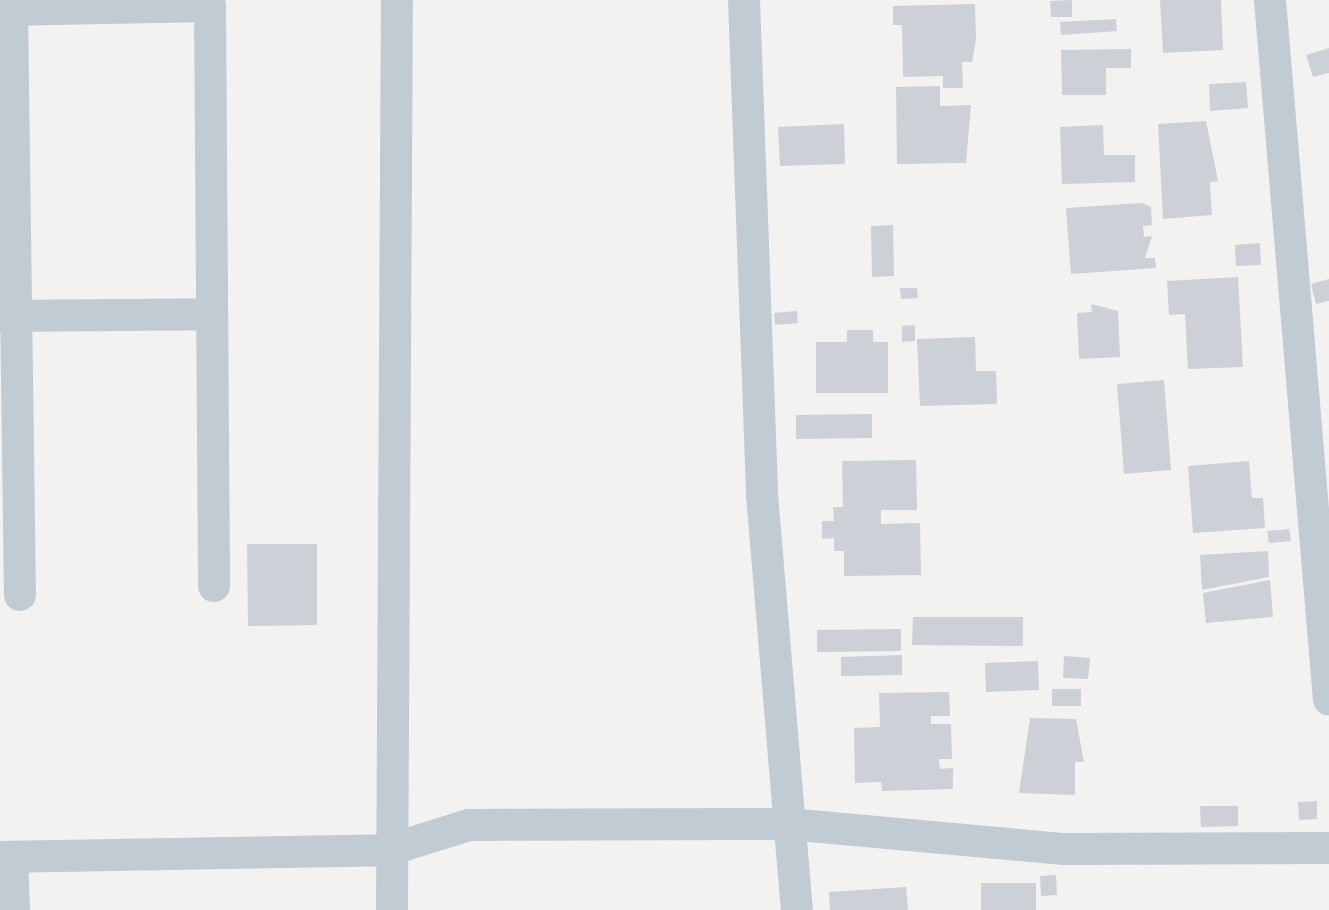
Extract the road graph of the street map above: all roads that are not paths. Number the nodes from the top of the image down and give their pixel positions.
1 (397, 0) edge
2 (744, 0) edge
3 (1270, 0) edge
4 (6, 10) edge
5 (210, 314) junction
6 (9, 316) edge
7 (214, 586) dead end
8 (20, 595) dead end
9 (1329, 700) edge
10 (788, 824) junction
11 (1329, 848) edge
12 (389, 850) junction
13 (6, 857) edge
14 (14, 910) edge
15 (392, 910) edge
16 (797, 910) edge

1 - 12 street
2 - 10 street
3 - 9 street
4 - 5 street
4 - 6 street
5 - 6 street
5 - 7 street
6 - 8 street
10 - 11 street
10 - 12 street
10 - 16 street
12 - 13 street
12 - 15 street
13 - 14 street

